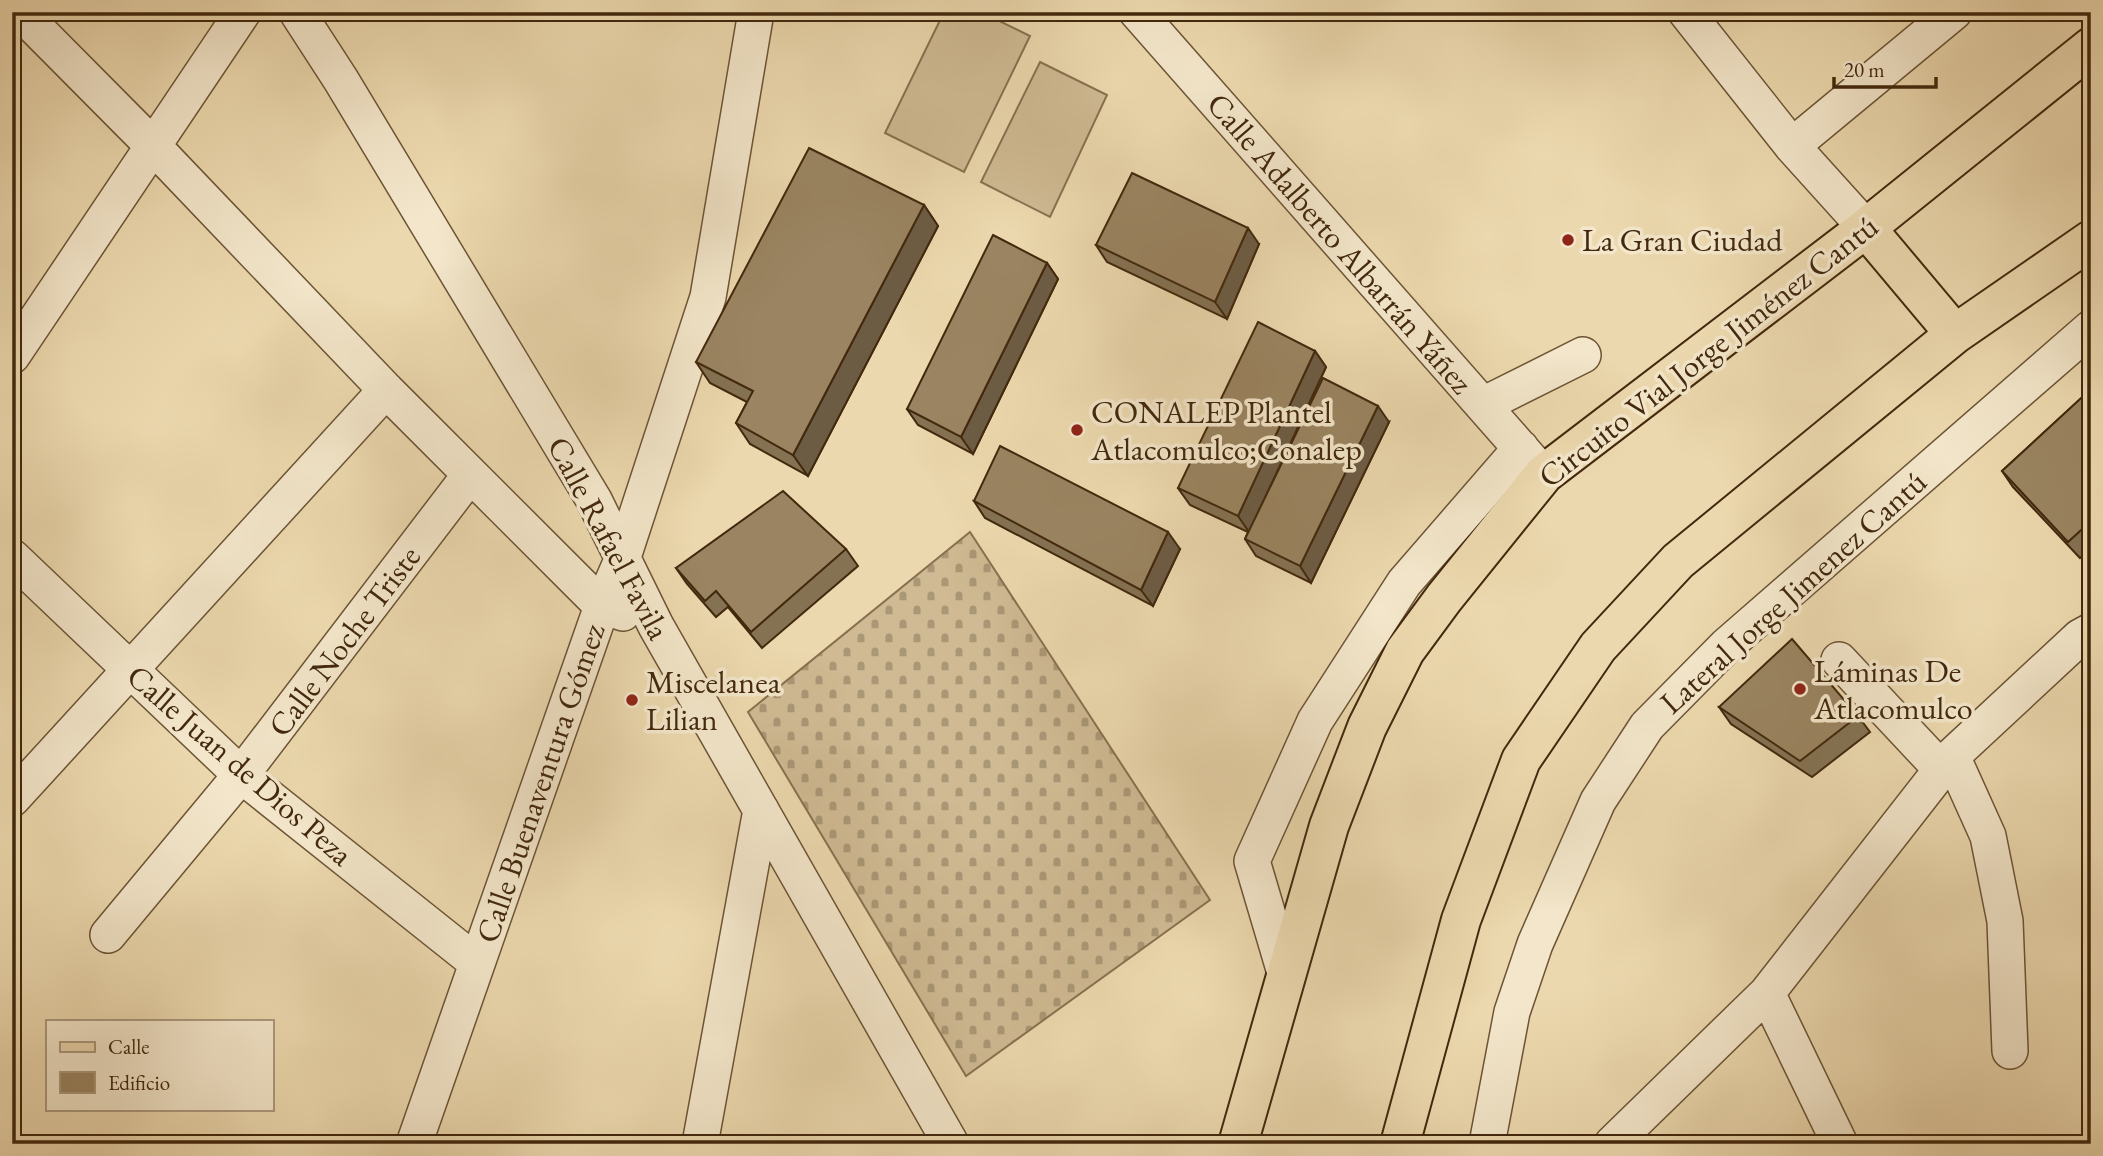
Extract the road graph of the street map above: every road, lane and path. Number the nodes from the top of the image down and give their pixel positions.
1 (20, 12) edge
2 (243, 12) edge
3 (298, 12) edge
4 (756, 12) edge
5 (1137, 12) edge
6 (1686, 12) edge
7 (1954, 12) edge
8 (2091, 47) edge
9 (154, 146) junction
10 (1792, 146) junction
11 (1866, 228) junction
12 (2091, 240) edge
13 (2091, 328) edge
14 (1955, 334) junction
15 (1583, 355) dead end
16 (12, 356) edge
17 (386, 390) junction
18 (1483, 405) junction
19 (1532, 461) junction
20 (470, 475) junction
21 (12, 557) edge
22 (621, 560) junction
23 (602, 606) junction
24 (656, 625) junction
25 (2091, 631) edge
26 (1839, 660) dead end
27 (131, 671) junction
28 (1947, 763) junction
29 (241, 775) junction
30 (12, 799) edge
31 (761, 810) junction
32 (108, 935) dead end
33 (477, 963) junction
34 (1286, 976) junction
35 (1767, 993) junction
36 (2010, 1051) dead end
37 (414, 1144) edge
38 (700, 1144) edge
39 (951, 1144) edge
40 (1238, 1144) edge
41 (1399, 1144) edge
42 (1487, 1144) edge
43 (1612, 1144) edge
44 (1840, 1144) edge

1 - 9 street
2 - 9 street
3 - 22 street, Calle Rafael Favila
4 - 22 street, Calle Buenaventura Gómez
5 - 18 street, Calle Adalberto Albarrán Yáñez
6 - 10 street
7 - 10 street
8 - 11 main road, Circuito Vial Jorge Jiménez Cantú
9 - 16 street
9 - 17 street
10 - 11 street
11 - 14 main road
11 - 19 main road, Circuito Vial Jorge Jiménez Cantú
12 - 14 main road
13 - 42 street, Lateral Jorge Jimenez Cantú
14 - 41 main road
15 - 18 street
17 - 20 street
17 - 27 street
18 - 19 street, Calle Adalberto Albarrán Yáñez
19 - 34 main road, Circuito Vial Jorge Jiménez Cantú
19 - 34 street
20 - 23 street
20 - 29 street, Calle Noche Triste
21 - 27 street, Calle Juan de Dios Peza
22 - 23 street, Calle Buenaventura Gómez
22 - 24 street, Calle Rafael Favila
23 - 24 street
23 - 33 street, Calle Buenaventura Gómez
24 - 31 street, Calle Rafael Favila
25 - 28 street
26 - 28 street
27 - 29 street, Calle Juan de Dios Peza
27 - 30 street
28 - 35 street
28 - 36 street
29 - 32 street, Calle Noche Triste
29 - 33 street, Calle Juan de Dios Peza
31 - 38 street
31 - 39 street, Calle Rafael Favila
33 - 37 street, Calle Buenaventura Gómez
34 - 40 main road, Circuito Vial Jorge Jiménez Cantú
35 - 43 street
35 - 44 street

